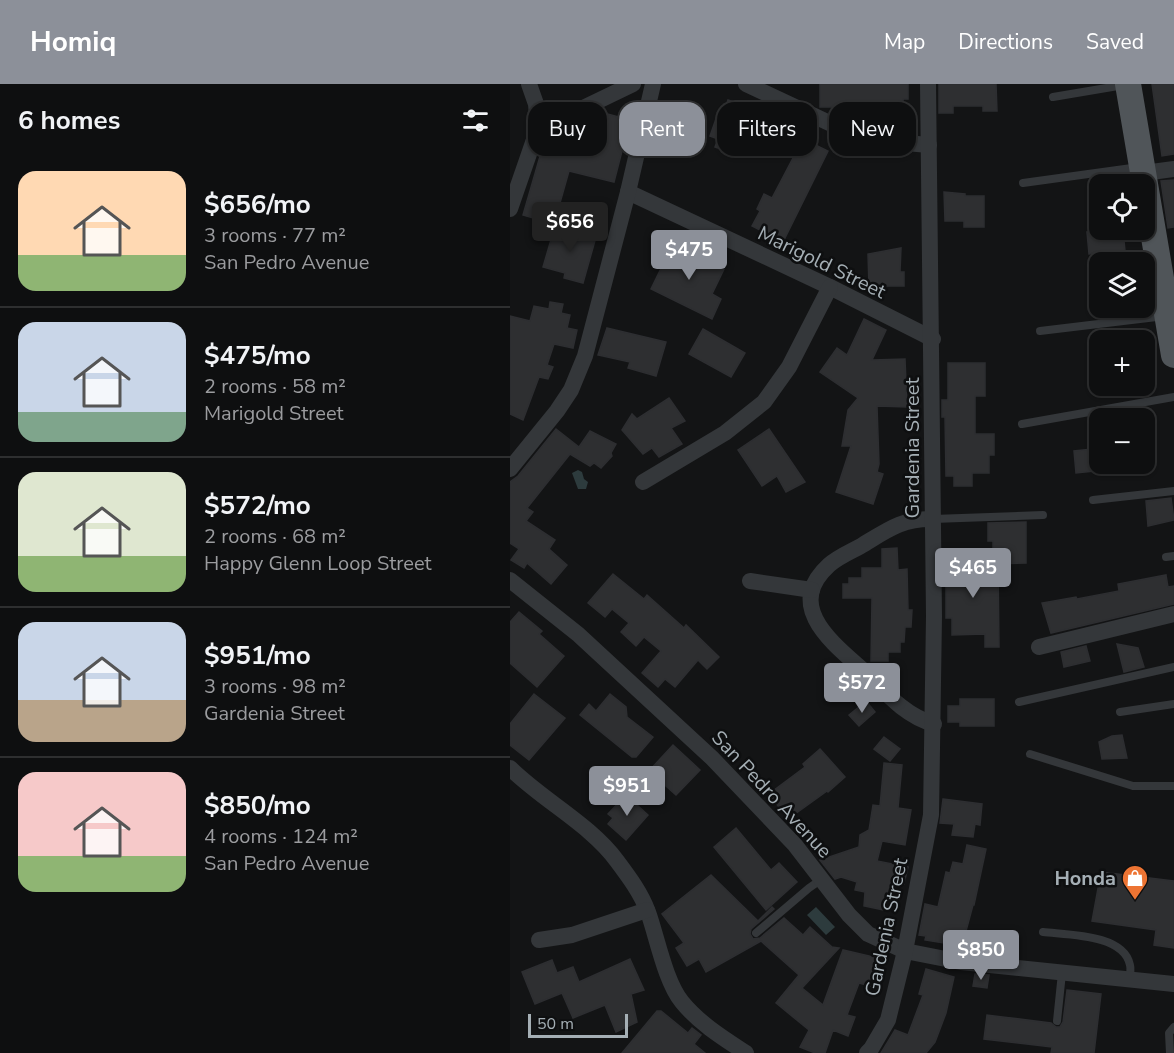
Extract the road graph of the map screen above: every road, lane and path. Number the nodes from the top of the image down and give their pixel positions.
1 (529, 84) edge
2 (633, 84) edge
3 (653, 84) edge
4 (746, 84) edge
5 (928, 84) edge
6 (1128, 84) edge
7 (1053, 97) dead end
8 (535, 102) edge
9 (596, 102) edge
10 (929, 145) junction
11 (528, 156) edge
12 (1143, 170) junction
13 (1174, 170) edge
14 (1023, 183) dead end
15 (628, 192) junction
16 (510, 209) edge
17 (831, 287) junction
18 (1167, 315) junction
19 (1040, 331) dead end
20 (933, 339) junction
21 (1174, 355) edge
22 (1174, 397) edge
23 (1022, 424) dead end
24 (510, 469) edge
25 (643, 482) dead end
26 (1174, 491) edge
27 (1093, 500) dead end
28 (1043, 515) dead end
29 (933, 519) junction
30 (510, 580) edge
31 (750, 581) dead end
32 (812, 590) junction
33 (1174, 614) edge
34 (1039, 647) dead end
35 (1174, 667) edge
36 (1019, 702) dead end
37 (1174, 704) edge
38 (1120, 712) dead end
39 (934, 724) junction
40 (1030, 754) dead end
41 (514, 779) edge
42 (1174, 786) edge
43 (822, 879) junction
44 (647, 910) junction
45 (1043, 932) dead end
46 (756, 933) dead end
47 (539, 940) dead end
48 (905, 951) junction
49 (1062, 972) junction
50 (1129, 979) junction
51 (1174, 984) edge
52 (1057, 1021) dead end
53 (1174, 1027) edge
54 (746, 1053) edge
55 (867, 1053) edge
56 (1170, 1053) edge

1 - 8 street
2 - 9 street
3 - 15 street
4 - 10 street
5 - 10 street, Gardenia Street
6 - 7 lane
6 - 12 main road
10 - 20 street, Gardenia Street
11 - 16 street
12 - 13 street
12 - 14 lane
12 - 18 main road
15 - 17 street, Marigold Street
15 - 24 street
17 - 20 street, Marigold Street
17 - 25 street
18 - 19 lane
18 - 21 main road
20 - 29 street, Gardenia Street
22 - 23 lane
26 - 27 lane
28 - 29 lane
29 - 32 street
29 - 39 street, Gardenia Street
30 - 43 street, San Pedro Avenue
31 - 32 street
32 - 39 street
33 - 34 street
35 - 36 lane
37 - 38 lane
39 - 48 street, Gardenia Street
40 - 42 lane
41 - 44 street
43 - 46 lane
43 - 48 street, San Pedro Avenue
44 - 47 street
44 - 54 street
45 - 50 lane
48 - 49 street, San Pedro Avenue
48 - 55 street, Gardenia Street
49 - 50 street, San Pedro Avenue
49 - 52 lane
50 - 51 street, San Pedro Avenue
53 - 56 lane

